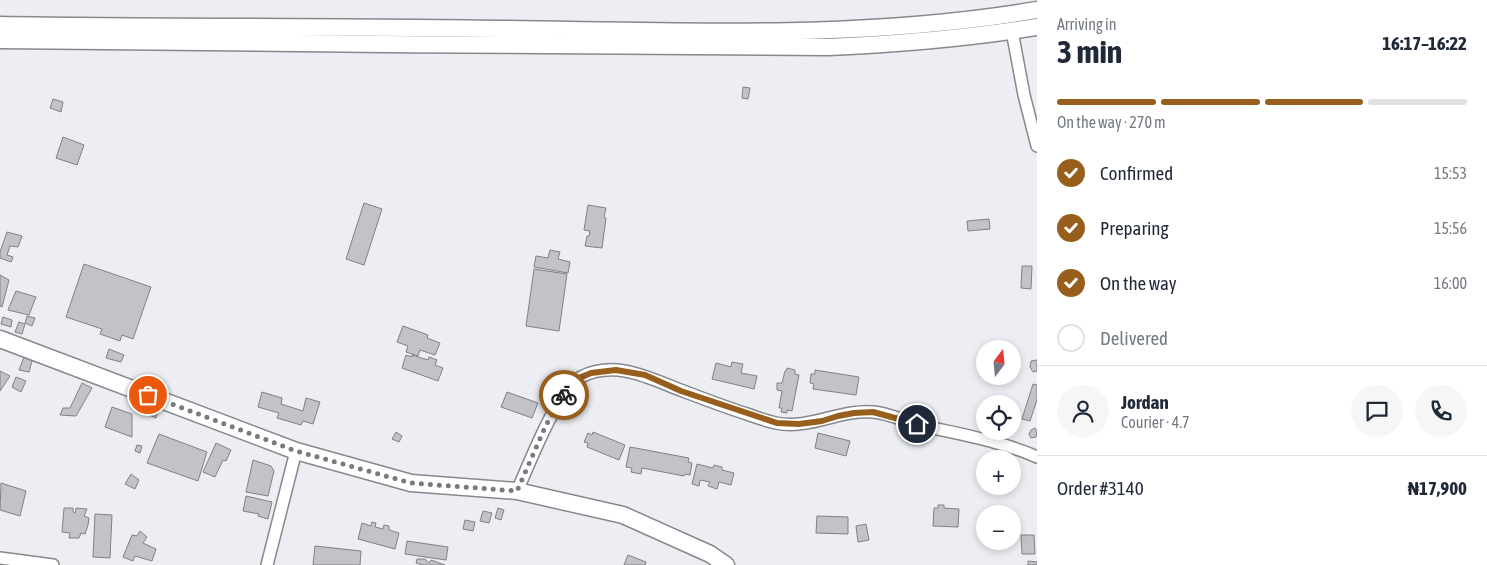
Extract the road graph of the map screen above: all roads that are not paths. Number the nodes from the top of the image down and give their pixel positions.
1 (1037, 10) edge
2 (0, 25) edge
3 (1037, 27) edge
4 (1012, 31) junction
5 (0, 40) edge
6 (1037, 146) edge
7 (0, 339) edge
8 (296, 451) junction
9 (1037, 456) edge
10 (517, 491) junction
11 (0, 558) edge
12 (53, 565) edge
13 (267, 565) edge
14 (726, 565) edge

1 - 2 main road
3 - 4 main road
4 - 5 main road
4 - 6 street
7 - 8 main road
8 - 10 main road
8 - 13 street
9 - 10 street
10 - 14 main road
11 - 12 street

